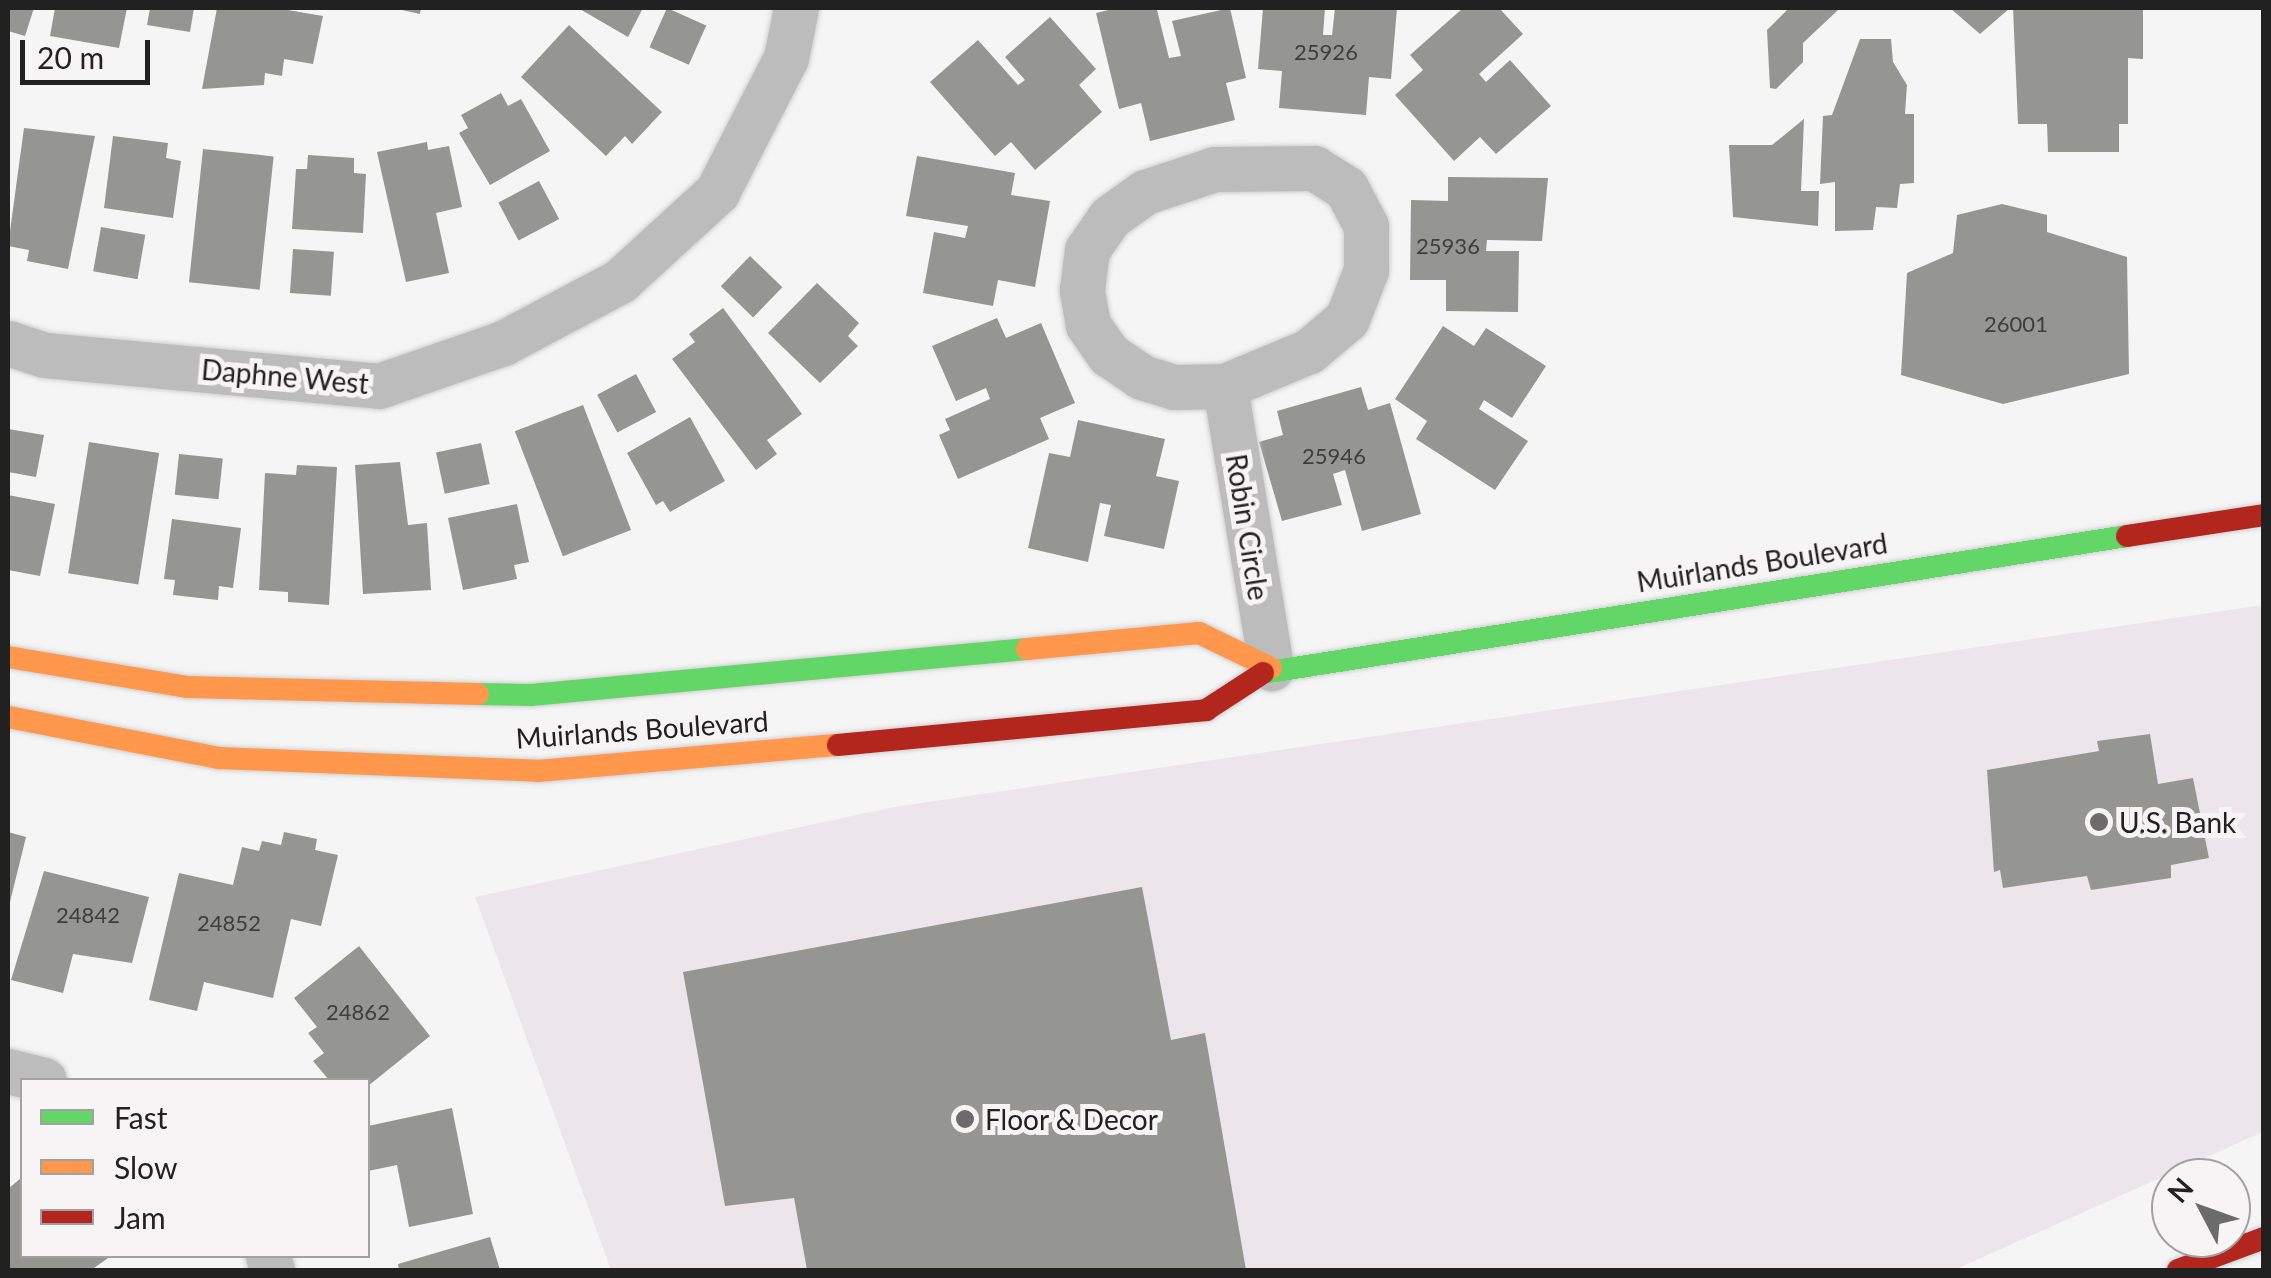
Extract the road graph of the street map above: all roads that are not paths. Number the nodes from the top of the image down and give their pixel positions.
1 (796, 8) edge
2 (8, 343) edge
3 (1226, 386) junction
4 (2264, 516) edge
5 (8, 657) edge
6 (1271, 668) junction
7 (8, 717) edge
8 (8, 1071) edge
9 (36, 1078) edge
10 (2264, 1238) edge
11 (2178, 1270) edge

1 - 2 street, Daphne West
3 - 3 street
3 - 6 street, Robin Circle
4 - 6 main road, Muirlands Boulevard
5 - 6 main road, Muirlands Boulevard
6 - 7 main road, Muirlands Boulevard
8 - 9 street
10 - 11 main road

